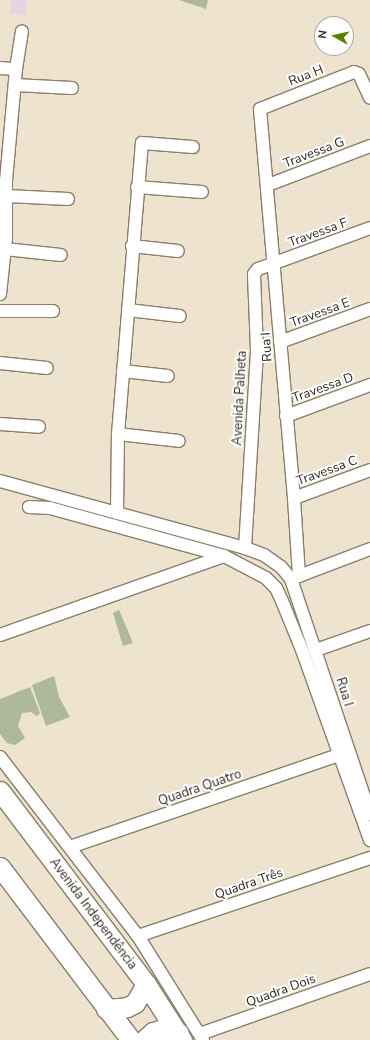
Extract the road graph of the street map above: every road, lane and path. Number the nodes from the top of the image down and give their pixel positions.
1 (22, 31) dead end
2 (0, 68) edge
3 (16, 69) junction
4 (15, 85) junction
5 (72, 88) dead end
6 (370, 98) edge
7 (260, 109) joint
8 (6, 124) edge
9 (5, 138) edge
10 (370, 146) edge
11 (193, 147) dead end
12 (3, 181) edge
13 (268, 185) junction
14 (137, 187) junction
15 (202, 192) dead end
16 (7, 196) junction
17 (68, 199) dead end
18 (370, 228) edge
19 (4, 242) edge
20 (132, 246) junction
21 (178, 251) dead end
22 (61, 255) dead end
23 (275, 263) junction
24 (0, 294) edge
25 (370, 309) edge
26 (128, 310) junction
27 (53, 311) dead end
28 (0, 312) edge
29 (180, 316) dead end
30 (280, 342) junction
31 (0, 363) edge
32 (47, 368) dead end
33 (123, 371) junction
34 (168, 376) dead end
35 (370, 386) edge
36 (286, 416) junction
37 (0, 424) edge
38 (39, 427) dead end
39 (118, 434) junction
40 (179, 441) dead end
41 (370, 470) edge
42 (0, 481) edge
43 (294, 498) junction
44 (29, 507) dead end
45 (117, 513) junction
46 (245, 548) junction
47 (370, 549) edge
48 (224, 556) junction
49 (295, 578) junction
50 (370, 631) edge
51 (0, 634) edge
52 (316, 650) junction
53 (338, 755) junction
54 (0, 758) edge
55 (0, 790) edge
56 (370, 814) edge
57 (370, 840) edge
58 (70, 847) junction
59 (370, 858) edge
60 (0, 867) edge
61 (138, 936) junction
62 (370, 974) edge
63 (146, 984) junction
64 (106, 1009) junction
65 (181, 1037) edge
66 (202, 1037) edge
67 (131, 1040) edge
68 (144, 1040) edge

1 - 3 street
2 - 3 street
3 - 4 street
4 - 5 street
4 - 8 street
6 - 7 street, Rua H
7 - 13 street, Rua I
8 - 9 street
9 - 12 street
10 - 13 street, Travessa G
11 - 14 street
12 - 16 street
13 - 23 street, Rua I
14 - 15 street
14 - 20 street
16 - 17 street
16 - 19 street
18 - 23 street, Travessa F
19 - 22 street
19 - 24 street
20 - 21 street
20 - 26 street
23 - 30 street, Rua I
23 - 46 street, Avenida Palheta
25 - 30 street, Travessa E
26 - 29 street
26 - 33 street
27 - 28 street
30 - 36 street, Rua I
31 - 32 street
33 - 34 street
33 - 39 street
35 - 36 street, Travessa D
36 - 43 street, Rua I
37 - 38 street
39 - 40 street
39 - 45 street
41 - 43 street, Travessa C
42 - 45 street, Rua I
43 - 49 street, Rua I
44 - 48 street
45 - 46 street, Rua I
46 - 49 street, Rua I
47 - 49 street
48 - 51 street
48 - 53 street
49 - 52 street, Rua I
50 - 52 street
52 - 56 street, Rua I
53 - 57 street
53 - 58 street, Quadra Quatro
54 - 58 street, Quadra Dois
55 - 63 main road, Avenida Independência
58 - 61 street, Quadra Dois
59 - 61 street, Quadra Três
60 - 64 main road
61 - 66 street, Quadra Dois
62 - 66 street, Quadra Dois
63 - 64 main road
63 - 65 main road, Avenida Independência
64 - 67 main road
65 - 68 main road

